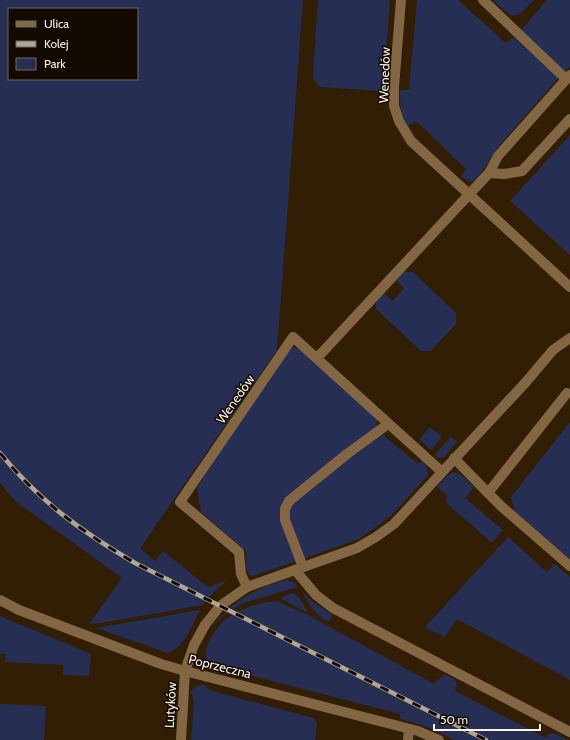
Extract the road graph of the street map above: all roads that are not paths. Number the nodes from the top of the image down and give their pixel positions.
1 (401, 0) edge
2 (482, 0) edge
3 (568, 77) edge
4 (570, 119) edge
5 (489, 173) junction
6 (468, 194) junction
7 (570, 286) edge
8 (570, 338) edge
9 (317, 358) junction
10 (569, 393) edge
11 (388, 424) junction
12 (454, 458) junction
13 (442, 472) junction
14 (488, 492) junction
15 (570, 566) edge
16 (299, 568) junction
17 (247, 587) junction
18 (0, 600) edge
19 (185, 671) junction
20 (408, 729) junction
21 (570, 732) edge
22 (181, 740) edge
23 (408, 740) edge
24 (439, 740) edge

1 - 6 street, Wenedów
2 - 3 street
3 - 5 street
4 - 5 street
5 - 6 street
6 - 7 street, Wenedów
6 - 9 street
8 - 12 street
9 - 11 street, Wenedów
9 - 17 street, Wenedów
10 - 14 street
11 - 13 street, Wenedów
11 - 16 street
12 - 13 street
12 - 14 street
13 - 16 street
14 - 15 street
16 - 17 street
16 - 21 street
17 - 19 street
18 - 19 street, Poprzeczna
19 - 20 street, Poprzeczna
19 - 22 street, Lutyków
20 - 23 street
20 - 24 street, Poprzeczna

